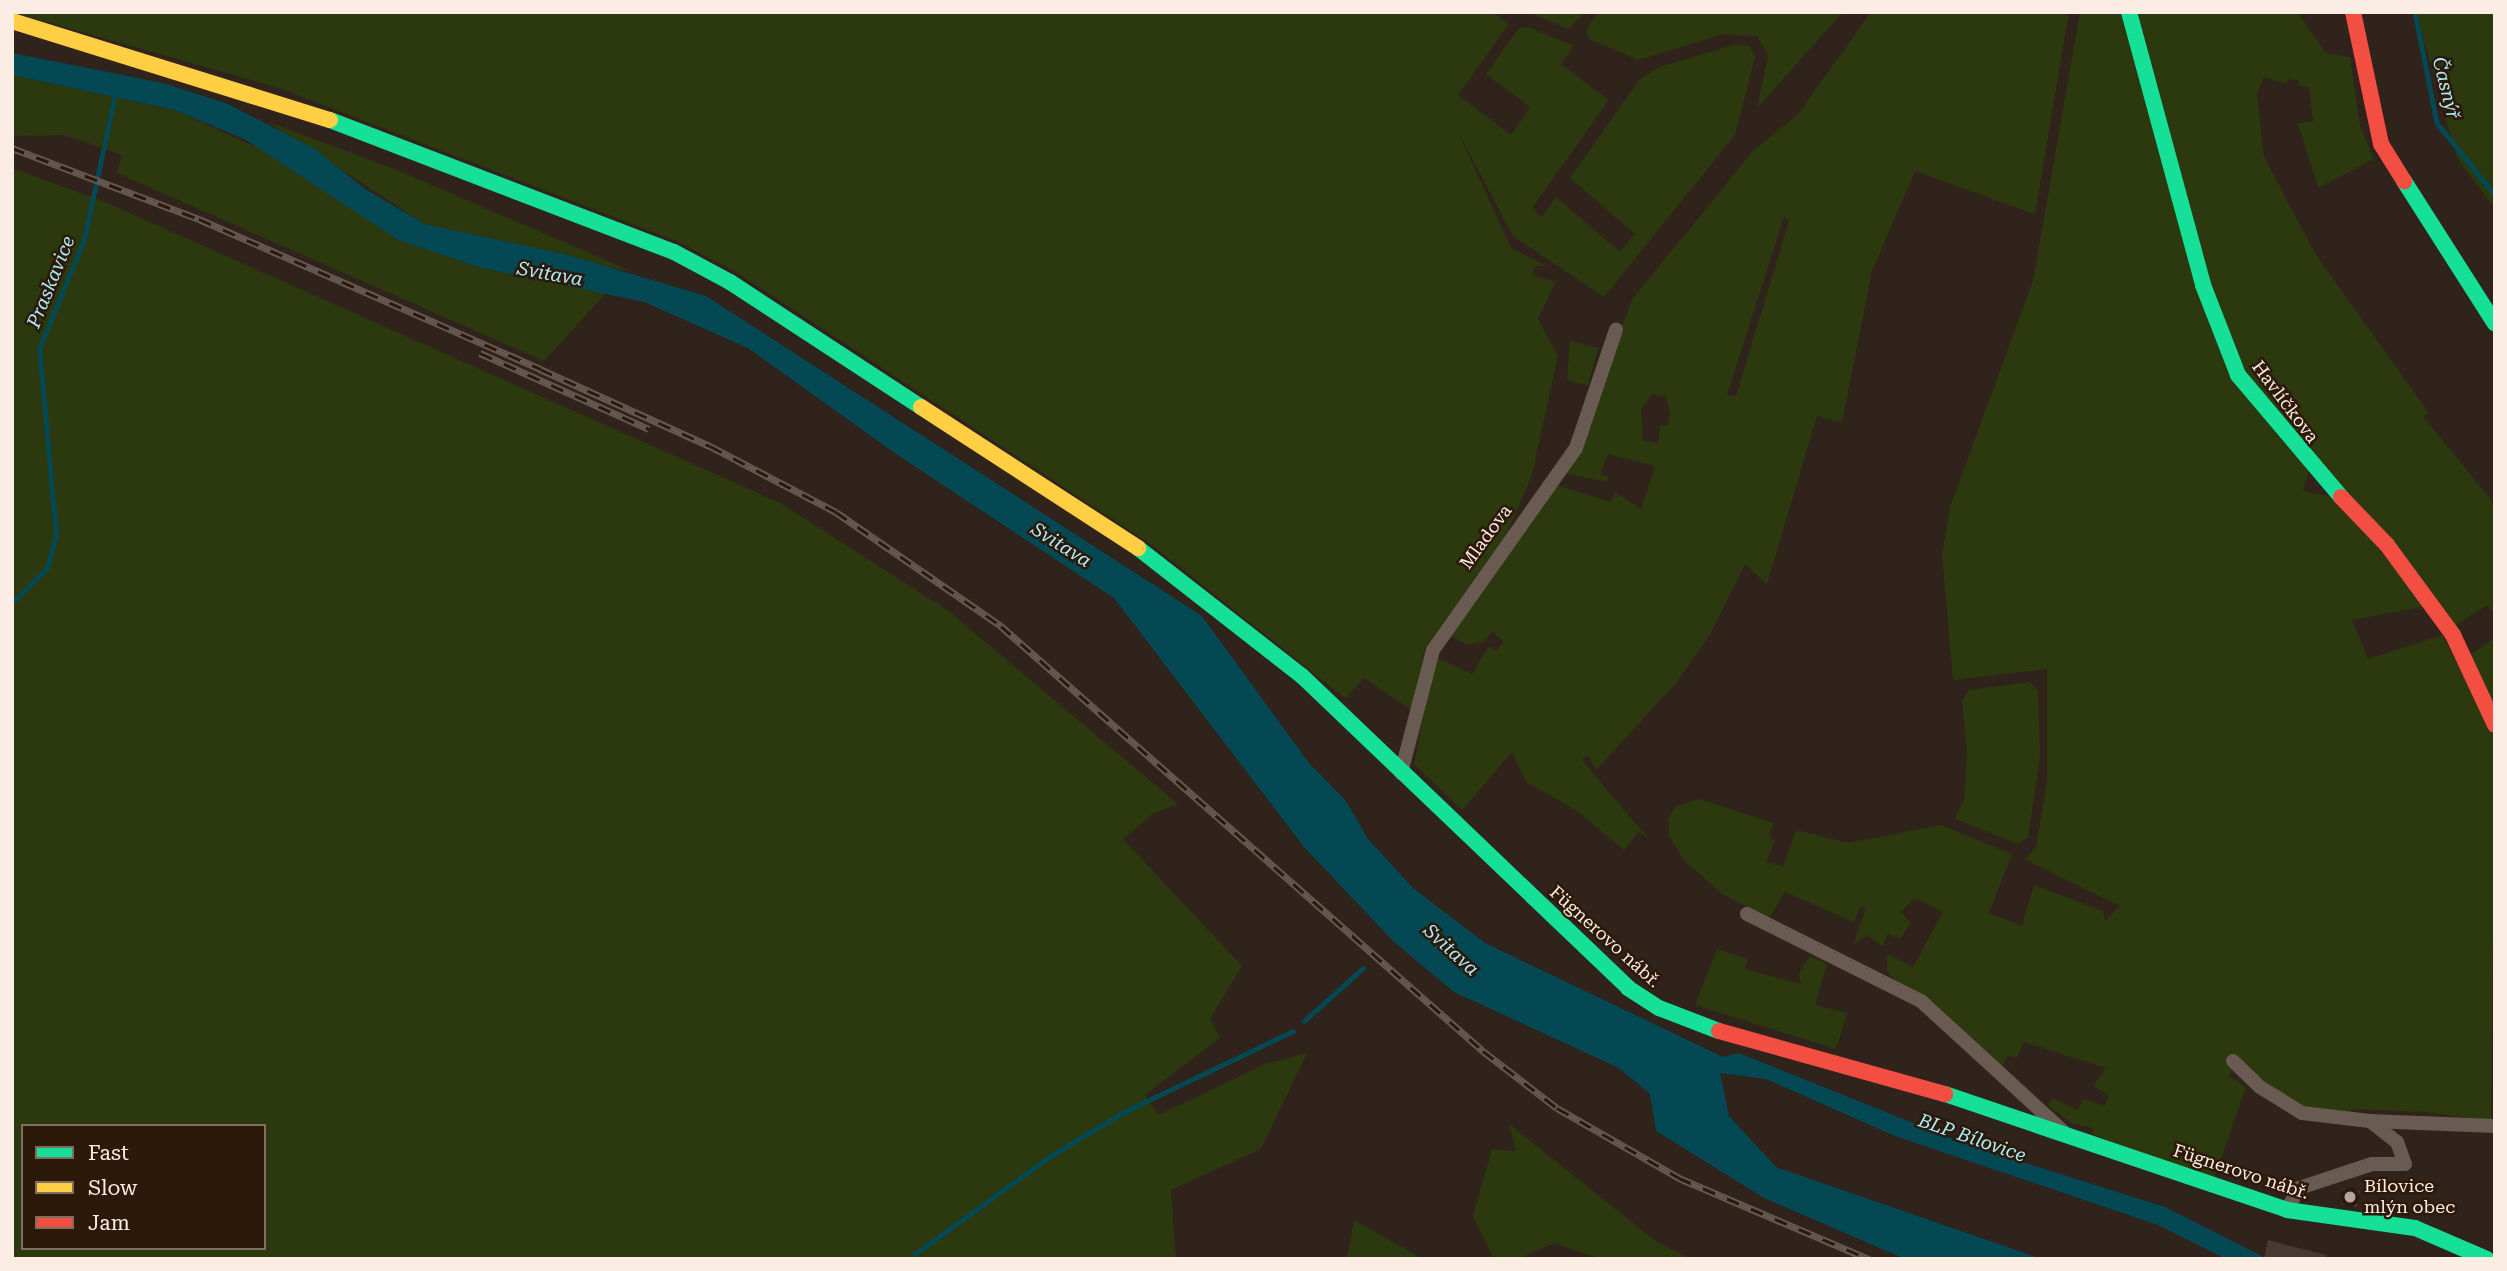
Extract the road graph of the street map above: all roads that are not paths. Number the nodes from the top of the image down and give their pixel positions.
1 (2129, 12) edge
2 (2353, 12) edge
3 (12, 21) edge
4 (2495, 324) edge
5 (1616, 330) dead end
6 (2495, 724) edge
7 (1401, 774) junction
8 (1747, 914) dead end
9 (2233, 1061) dead end
10 (2370, 1121) junction
11 (2495, 1126) edge
12 (2065, 1132) junction
13 (2287, 1210) junction
14 (2487, 1259) edge

1 - 6 street, Havlíčkova
2 - 4 street
3 - 7 street, Fügnerovo nábř.
5 - 7 street, Mladova
7 - 12 street, Fügnerovo nábř.
8 - 12 street, Fügnerovo nábř.
9 - 10 street
10 - 11 street
10 - 13 street
12 - 13 street, Fügnerovo nábř.
13 - 14 street, Fügnerovo nábř.

